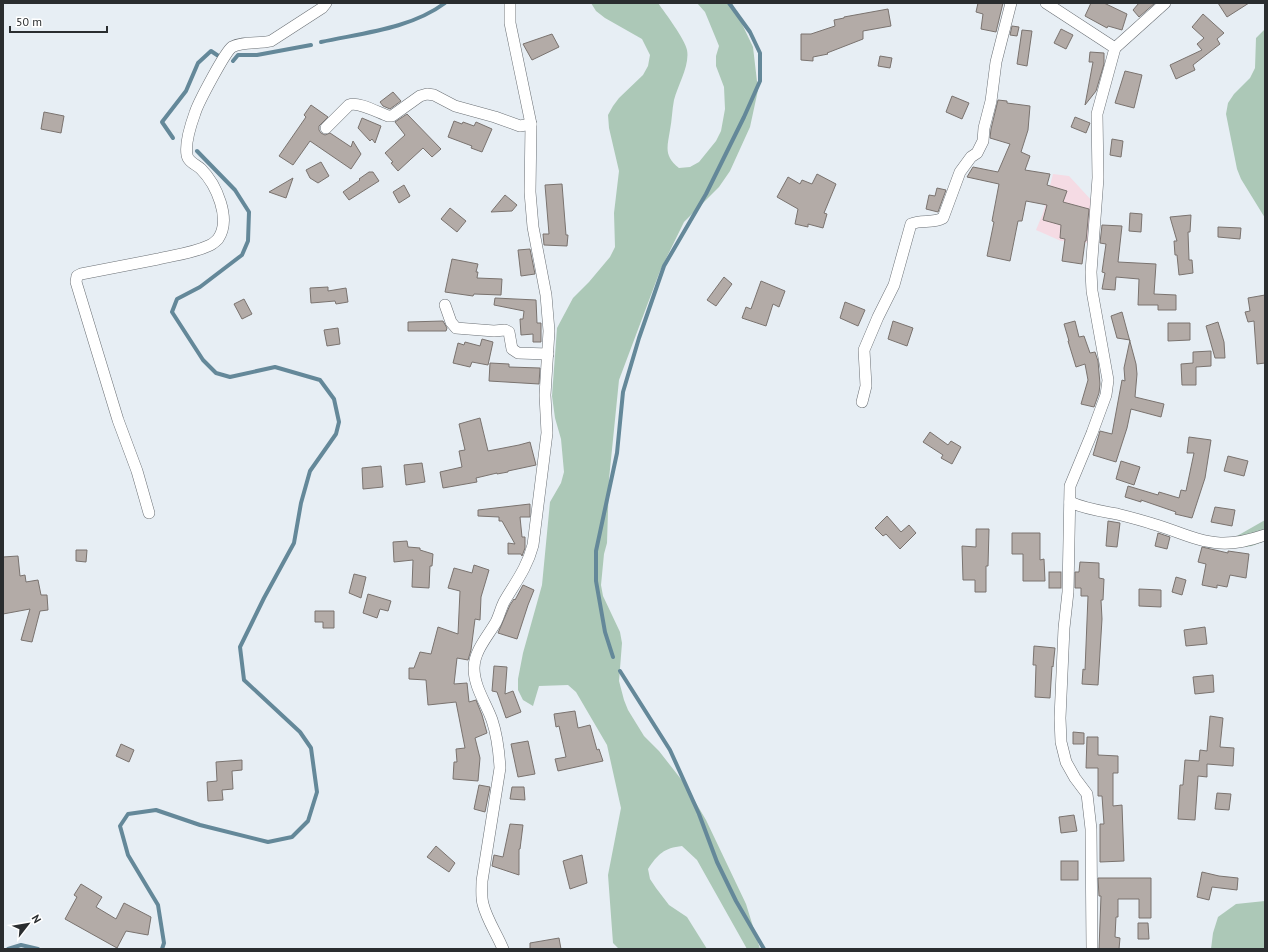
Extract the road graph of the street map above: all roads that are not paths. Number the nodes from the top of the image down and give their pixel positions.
1 (326, 3) edge
2 (510, 3) edge
3 (1011, 3) edge
4 (1046, 3) edge
5 (1165, 3) edge
6 (1115, 48) junction
7 (531, 124) junction
8 (326, 128) dead end
9 (445, 305) dead end
10 (548, 354) junction
11 (862, 402) dead end
12 (1070, 502) junction
13 (149, 513) dead end
14 (1265, 535) edge
15 (502, 949) edge
16 (1092, 949) edge

1 - 13 street
2 - 7 street
3 - 11 street
4 - 6 street
5 - 6 street
6 - 12 street
7 - 8 street
7 - 10 street
9 - 10 street
10 - 15 street
12 - 14 street
12 - 16 street

